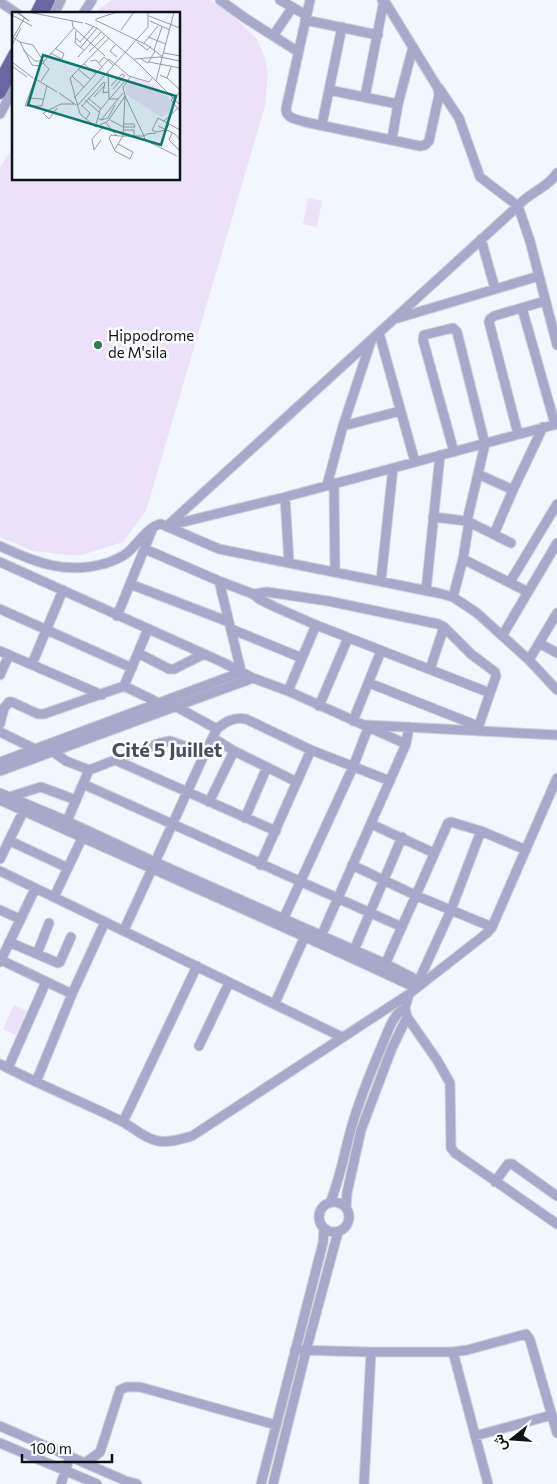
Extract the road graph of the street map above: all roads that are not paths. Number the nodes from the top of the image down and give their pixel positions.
1 (42, 0) edge
2 (50, 0) edge
3 (61, 0) edge
4 (92, 0) edge
5 (220, 0) edge
6 (280, 0) edge
7 (310, 0) edge
8 (383, 0) edge
9 (2, 2) edge
10 (292, 8) junction
11 (15, 12) edge
12 (36, 12) edge
13 (44, 12) edge
14 (55, 12) edge
15 (84, 12) edge
16 (306, 18) junction
17 (342, 27) junction
18 (378, 35) junction
19 (273, 36) junction
20 (413, 47) junction
21 (297, 52) junction
22 (12, 57) edge
23 (12, 73) edge
24 (0, 79) edge
25 (438, 88) junction
26 (329, 90) junction
27 (12, 92) edge
28 (0, 94) edge
29 (365, 97) junction
30 (398, 104) junction
31 (0, 114) edge
32 (322, 124) junction
33 (392, 139) junction
34 (557, 174) edge
35 (518, 206) junction
36 (481, 238) junction
37 (539, 276) junction
38 (495, 289) junction
39 (545, 302) junction
40 (522, 308) junction
41 (396, 318) junction
42 (379, 334) junction
43 (371, 341) junction
44 (557, 345) edge
45 (400, 411) junction
46 (556, 424) edge
47 (343, 426) junction
48 (543, 427) junction
49 (518, 434) junction
50 (486, 444) junction
51 (454, 452) junction
52 (440, 455) junction
53 (414, 462) junction
54 (393, 468) junction
55 (478, 474) junction
56 (331, 484) junction
57 (513, 490) junction
58 (285, 496) junction
59 (557, 504) edge
60 (433, 516) junction
61 (468, 522) junction
62 (154, 526) junction
63 (167, 526) junction
64 (494, 534) junction
65 (511, 543) dead end
66 (557, 543) edge
67 (0, 546) edge
68 (145, 549) junction
69 (463, 559) junction
70 (0, 562) edge
71 (289, 562) junction
72 (335, 571) junction
73 (381, 580) junction
74 (219, 581) junction
75 (510, 582) junction
76 (130, 584) junction
77 (63, 590) junction
78 (426, 591) junction
79 (528, 592) junction
80 (253, 594) junction
81 (453, 597) junction
82 (0, 608) edge
83 (557, 613) edge
84 (117, 616) junction
85 (316, 625) junction
86 (230, 626) junction
87 (444, 627) junction
88 (148, 629) junction
89 (47, 630) junction
90 (502, 636) junction
91 (348, 638) junction
92 (539, 643) junction
93 (381, 651) junction
94 (4, 653) edge
95 (138, 653) junction
96 (557, 653) edge
97 (204, 654) junction
98 (302, 658) junction
99 (529, 660) junction
100 (32, 664) junction
101 (132, 668) junction
102 (430, 669) junction
103 (242, 672) junction
104 (0, 675) edge
105 (253, 678) junction
106 (368, 683) junction
107 (124, 686) junction
108 (557, 690) edge
109 (288, 692) junction
110 (490, 693) junction
111 (102, 695) junction
112 (162, 701) junction
113 (319, 706) junction
114 (2, 707) edge
115 (173, 707) junction
116 (0, 724) edge
117 (361, 725) junction
118 (409, 727) junction
119 (217, 729) junction
120 (477, 729) junction
121 (0, 732) edge
122 (557, 735) edge
123 (213, 738) junction
124 (406, 744) junction
125 (44, 750) junction
126 (311, 750) junction
127 (234, 751) junction
128 (205, 753) junction
129 (115, 760) junction
130 (0, 762) edge
131 (267, 767) junction
132 (353, 767) junction
133 (88, 770) junction
134 (0, 771) edge
135 (557, 778) edge
136 (390, 781) junction
137 (297, 782) junction
138 (83, 784) junction
139 (187, 793) junction
140 (3, 799) edge
141 (76, 800) junction
142 (209, 802) junction
143 (25, 808) junction
144 (245, 818) junction
145 (67, 821) junction
146 (172, 823) junction
147 (371, 824) junction
148 (276, 831) junction
149 (481, 832) junction
150 (84, 834) junction
151 (402, 838) junction
152 (10, 842) junction
153 (526, 850) junction
154 (434, 853) junction
155 (0, 859) edge
156 (260, 865) junction
157 (352, 865) junction
158 (154, 866) junction
159 (68, 868) junction
160 (0, 872) edge
161 (384, 880) junction
162 (300, 882) junction
163 (35, 889) junction
164 (417, 896) junction
165 (54, 897) junction
166 (338, 898) junction
167 (0, 910) edge
168 (451, 910) junction
169 (371, 912) junction
170 (20, 919) junction
171 (105, 922) junction
172 (282, 922) junction
173 (49, 923) dead end
174 (492, 927) junction
175 (402, 928) junction
176 (124, 930) junction
177 (305, 936) junction
178 (71, 937) dead end
179 (320, 939) junction
180 (9, 942) junction
181 (353, 953) junction
182 (37, 954) junction
183 (0, 961) edge
184 (197, 966) junction
185 (384, 968) junction
186 (46, 982) junction
187 (229, 983) junction
188 (417, 986) junction
189 (72, 994) junction
190 (274, 1003) junction
191 (406, 1013) junction
192 (342, 1037) junction
193 (199, 1046) dead end
194 (4, 1066) edge
195 (36, 1082) junction
196 (123, 1122) junction
197 (495, 1182) junction
198 (557, 1196) edge
199 (330, 1203) junction
200 (346, 1208) junction
201 (557, 1224) edge
202 (324, 1229) junction
203 (338, 1232) junction
204 (295, 1350) junction
205 (306, 1351) junction
206 (371, 1352) junction
207 (453, 1352) junction
208 (552, 1415) junction
209 (276, 1425) junction
210 (0, 1426) edge
211 (557, 1433) edge
212 (475, 1436) junction
213 (0, 1443) edge
214 (100, 1452) junction
215 (70, 1456) junction
216 (86, 1463) junction
217 (105, 1472) junction
218 (64, 1479) edge
219 (96, 1484) edge
220 (137, 1484) edge
221 (261, 1484) edge
222 (273, 1484) edge
223 (364, 1484) edge
224 (488, 1484) edge

1 - 12 main road
2 - 13 main road
3 - 14 street
4 - 15 street
5 - 19 street
6 - 10 street
7 - 16 street
8 - 18 street
8 - 20 street
9 - 11 street
10 - 16 street
10 - 19 street
16 - 17 street
16 - 21 street
17 - 18 street
17 - 26 street
18 - 29 street
19 - 21 street
20 - 25 street
20 - 30 street
21 - 32 street
22 - 24 main road
23 - 28 main road
25 - 33 street
25 - 35 street
26 - 29 street
26 - 32 street
27 - 31 street
29 - 30 street
30 - 33 street
32 - 33 street
34 - 35 street
35 - 36 street
35 - 37 street
36 - 38 street
36 - 41 street
37 - 38 street
37 - 39 street
38 - 41 street
39 - 40 street
39 - 44 street
40 - 46 street
40 - 49 street
41 - 42 street
42 - 43 street
42 - 45 street
43 - 47 street
43 - 63 street
45 - 47 street
45 - 53 street
46 - 48 street
47 - 56 street
48 - 49 street
48 - 57 street
49 - 50 street
50 - 51 street
50 - 51 street
50 - 55 street
51 - 52 street
52 - 53 street
52 - 60 street
53 - 54 street
54 - 56 street
54 - 73 street
55 - 57 street
55 - 61 street
56 - 58 street
56 - 72 street
57 - 64 street
58 - 63 street
58 - 71 street
59 - 75 street
60 - 61 street
60 - 78 street
61 - 64 street
61 - 69 street
62 - 63 street
62 - 67 street
62 - 68 street
63 - 71 street
64 - 65 street
66 - 79 street
68 - 74 street
68 - 76 street
69 - 75 street
69 - 81 street
70 - 77 street
71 - 72 street
72 - 73 street
73 - 78 street
74 - 80 street
74 - 86 street
75 - 79 street
76 - 84 street
76 - 86 street
77 - 84 street
77 - 89 street
78 - 81 street
79 - 90 street
80 - 85 street
80 - 87 street
81 - 90 street
82 - 89 street
83 - 92 street
84 - 88 street
85 - 91 street
85 - 98 street
86 - 98 street
86 - 103 street
87 - 102 street
87 - 110 street
88 - 95 street
88 - 97 street
89 - 100 street
89 - 101 street
90 - 99 street
91 - 93 street
91 - 113 street
92 - 96 street
92 - 99 street
93 - 102 street
93 - 106 street
94 - 100 street
94 - 104 street
95 - 97 street
95 - 101 street
97 - 103 street
98 - 109 street
99 - 108 street
100 - 111 street
101 - 107 street
102 - 110 street
103 - 105 street
103 - 112 street
105 - 109 street
105 - 115 street
106 - 117 street
106 - 120 street
107 - 111 street
107 - 112 street
109 - 113 street
110 - 120 street
111 - 114 street
112 - 115 street
112 - 125 street
113 - 117 street
114 - 116 street
115 - 119 street
115 - 125 street
117 - 118 street
117 - 124 street
117 - 132 street
118 - 120 street
118 - 124 street
119 - 123 street
119 - 126 street
120 - 122 street
121 - 125 street
123 - 127 street
123 - 128 street
124 - 136 street
125 - 130 street
125 - 133 street
125 - 134 street
126 - 132 street
126 - 137 street
127 - 131 street
127 - 142 street
128 - 129 street
128 - 139 street
129 - 133 street
129 - 139 street
131 - 137 street
131 - 144 street
132 - 136 street
132 - 162 street
133 - 138 street
135 - 153 street
136 - 147 street
137 - 148 street
138 - 141 street
138 - 146 street
139 - 142 street
139 - 146 street
140 - 141 street
140 - 143 street
141 - 145 street
142 - 144 street
143 - 145 street
143 - 150 street
143 - 152 street
144 - 148 street
145 - 150 street
146 - 156 street
146 - 158 street
147 - 151 street
147 - 157 street
148 - 156 street
149 - 153 street
149 - 154 street
149 - 168 street
150 - 158 street
150 - 159 street
151 - 154 street
151 - 161 street
152 - 155 street
152 - 159 street
153 - 174 street
154 - 164 street
156 - 162 street
157 - 161 street
157 - 166 street
158 - 172 street
158 - 176 street
159 - 165 street
160 - 163 street
161 - 164 street
161 - 169 street
162 - 166 street
162 - 172 street
163 - 165 street
163 - 170 street
164 - 168 street
164 - 175 street
165 - 171 street
166 - 169 street
166 - 179 street
167 - 170 street
168 - 174 street
168 - 188 street
169 - 175 street
169 - 181 street
170 - 180 street
171 - 176 street
171 - 189 street
172 - 177 street
172 - 179 street
173 - 182 street
174 - 188 street
175 - 185 street
176 - 184 street
177 - 179 street
177 - 190 street
178 - 182 street
179 - 181 street
180 - 182 street
180 - 183 street
181 - 185 street
183 - 186 street
184 - 187 street
184 - 196 street
185 - 188 street
186 - 189 street
186 - 194 street
187 - 190 street
187 - 193 street
188 - 191 street
188 - 192 street
189 - 195 street
190 - 192 street
191 - 197 street
191 - 199 street
191 - 200 street
192 - 196 street
194 - 195 street
195 - 196 street
197 - 198 street
197 - 201 street
199 - 200 street
199 - 202 street
200 - 203 street
202 - 203 street
202 - 204 street
203 - 205 street
204 - 205 street
204 - 209 street
205 - 206 street
205 - 222 street
206 - 207 street
206 - 223 street
207 - 208 street
207 - 212 street
208 - 211 street
208 - 212 street
209 - 214 street
209 - 221 street
210 - 215 street
212 - 224 street
213 - 218 street
214 - 216 street
214 - 217 street
215 - 216 street
215 - 218 street
216 - 217 street
217 - 220 street
218 - 219 street

